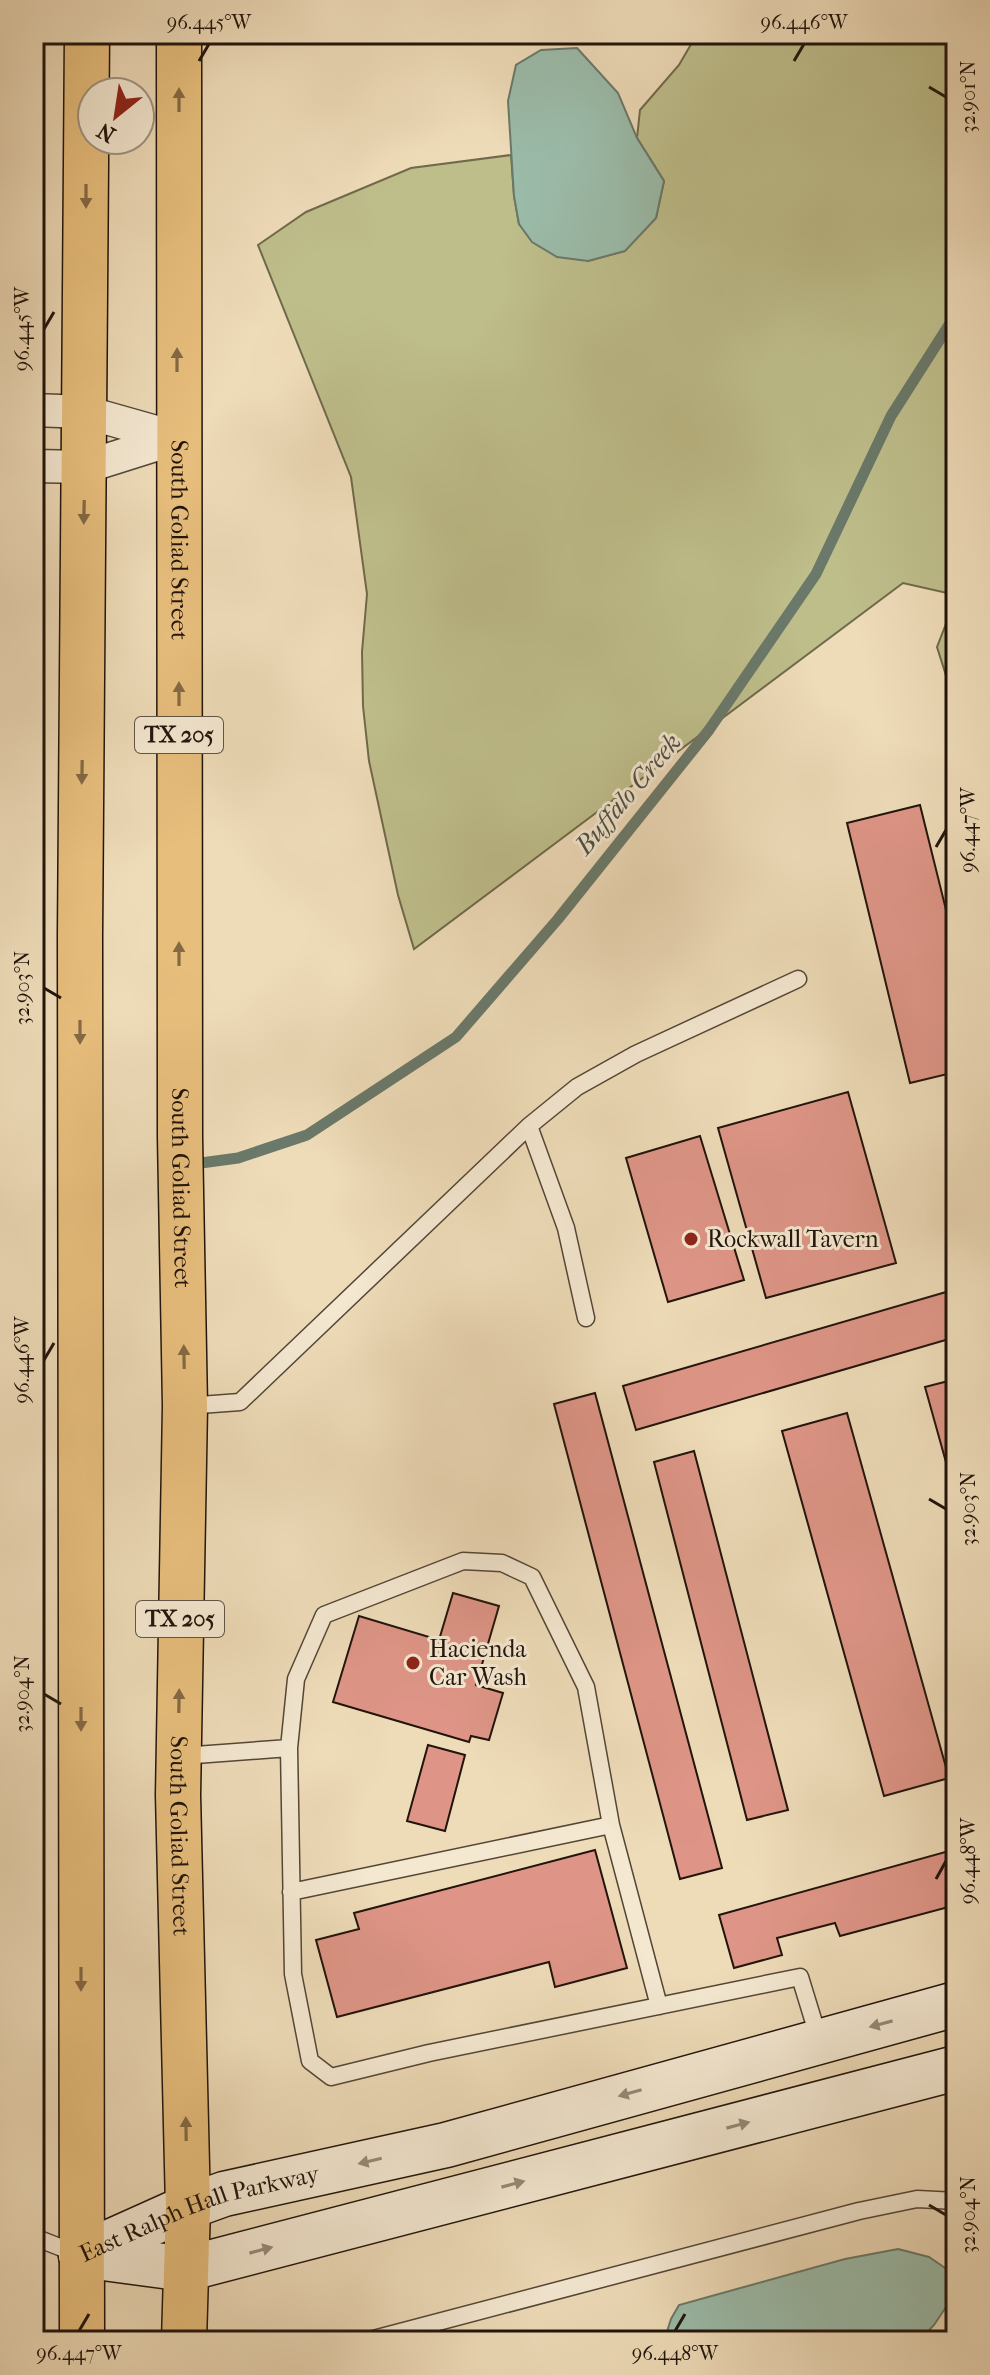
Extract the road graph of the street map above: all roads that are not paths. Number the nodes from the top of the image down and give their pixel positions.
1 (87, 34) edge
2 (179, 34) edge
3 (34, 410) edge
4 (85, 412) junction
5 (177, 438) junction
6 (34, 466) edge
7 (85, 467) junction
8 (798, 979) dead end
9 (529, 1126) junction
10 (586, 1318) dead end
11 (185, 1406) junction
12 (289, 1748) junction
13 (178, 1756) junction
14 (611, 1825) junction
15 (291, 1892) junction
16 (956, 2004) edge
17 (659, 2006) junction
18 (820, 2041) junction
19 (956, 2068) edge
20 (835, 2099) junction
21 (956, 2201) edge
22 (188, 2207) junction
23 (34, 2237) edge
24 (81, 2255) junction
25 (186, 2269) junction
26 (82, 2341) edge
27 (184, 2341) edge
28 (366, 2341) edge

1 -> 4 main road
5 -> 2 main road, South Goliad Street / TX 205
3 - 4 street
4 - 5 street
4 - 7 main road
5 - 7 street
11 -> 5 main road, South Goliad Street / TX 205
6 - 7 street
7 -> 24 main road
8 - 9 lane
9 - 10 lane
9 - 11 lane
13 -> 11 main road, South Goliad Street / TX 205
12 - 13 lane
12 - 14 lane
12 - 15 lane
22 -> 13 main road, South Goliad Street / TX 205
14 - 15 lane
14 - 17 lane
15 - 17 lane
16 -> 18 main road, East Ralph Hall Parkway
17 - 18 lane
18 - 20 main road
18 -> 22 main road, East Ralph Hall Parkway
19 - 20 main road, East Ralph Hall Parkway
25 -> 20 main road, East Ralph Hall Parkway
21 - 28 lane
22 - 24 main road, East Ralph Hall Parkway
22 - 25 main road, South Goliad Street / TX 205
23 - 24 lane
24 - 25 main road, East Ralph Hall Parkway
24 - 26 main road
25 - 27 main road, South Goliad Street / TX 205

